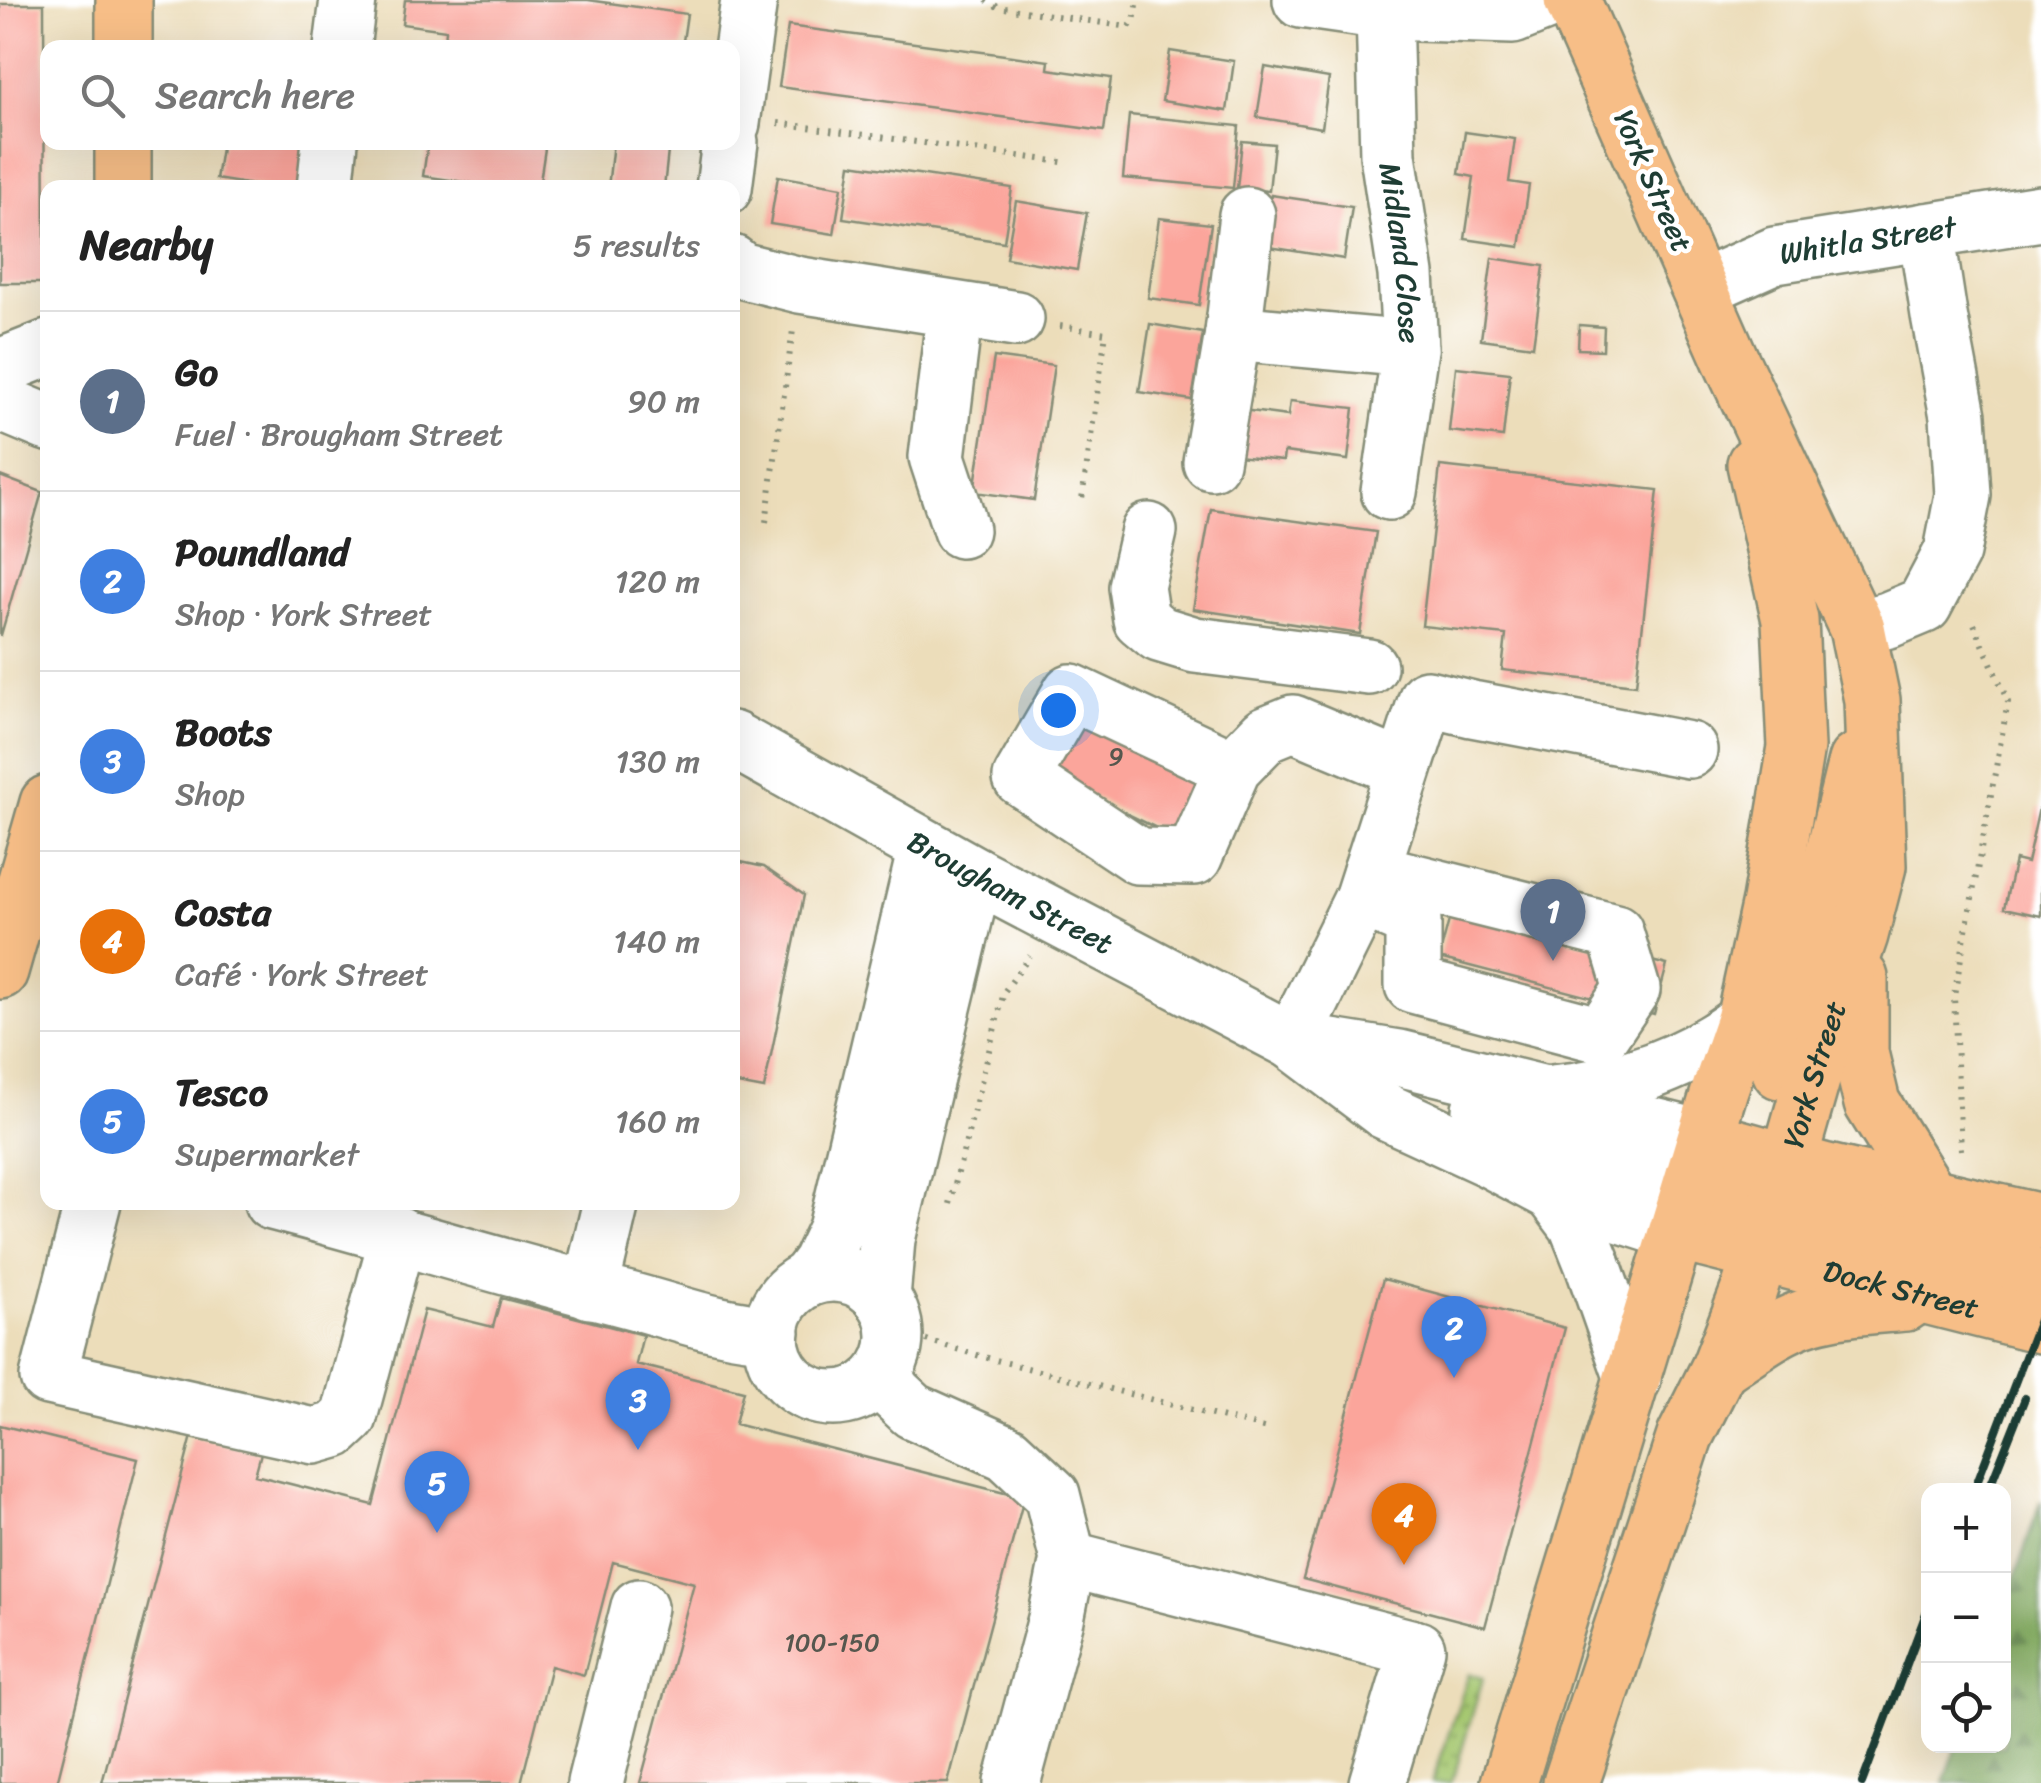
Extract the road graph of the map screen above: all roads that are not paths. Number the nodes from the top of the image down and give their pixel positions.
1 (124, 0) edge
2 (348, 0) edge
3 (750, 0) edge
4 (1301, 0) edge
5 (1553, 0) edge
6 (1572, 0) edge
7 (1384, 12) junction
8 (124, 40) edge
9 (343, 40) edge
10 (740, 71) edge
11 (123, 150) edge
12 (329, 150) edge
13 (729, 150) edge
14 (123, 180) edge
15 (325, 180) edge
16 (725, 180) edge
17 (2041, 213) edge
18 (1247, 215) dead end
19 (1926, 231) junction
20 (740, 270) edge
21 (1701, 288) junction
22 (955, 310) junction
23 (1016, 319) road end
24 (1233, 333) junction
25 (1410, 349) junction
26 (40, 351) edge
27 (1732, 364) junction
28 (0, 367) edge
29 (0, 403) edge
30 (40, 420) edge
31 (1211, 462) dead end
32 (1388, 492) dead end
33 (961, 530) dead end
34 (1149, 531) dead end
35 (1857, 628) junction
36 (1298, 660) junction
37 (1369, 667) dead end
38 (1872, 700) junction
39 (1293, 723) junction
40 (740, 743) edge
41 (1689, 750) dead end
42 (1233, 768) junction
43 (1403, 769) junction
44 (40, 830) edge
45 (926, 848) junction
46 (974, 875) junction
47 (1860, 935) junction
48 (0, 970) edge
49 (1744, 1020) junction
50 (1292, 1040) junction
51 (1398, 1058) junction
52 (1546, 1094) junction
53 (1692, 1186) junction
54 (1553, 1193) junction
55 (1946, 1201) junction
56 (1759, 1204) junction
57 (91, 1210) edge
58 (303, 1210) edge
59 (609, 1210) edge
60 (2041, 1222) edge
61 (398, 1235) junction
62 (2041, 1278) edge
63 (808, 1279) junction
64 (590, 1291) junction
65 (882, 1298) junction
66 (1934, 1299) junction
67 (2041, 1325) edge
68 (772, 1332) junction
69 (1719, 1368) junction
70 (1633, 1379) junction
71 (897, 1393) junction
72 (1068, 1559) junction
73 (638, 1607) dead end
74 (595, 1783) edge
75 (1012, 1783) edge
76 (1378, 1783) edge
77 (1509, 1783) edge
78 (1571, 1783) edge

1 - 8 main road
2 - 9 street
3 - 10 street
4 - 7 street
5 - 7 street
6 - 21 main road, York Street
7 - 25 street, Midland Close
11 - 14 main road
12 - 15 street
13 - 16 street
17 - 19 street, Whitla Street
18 - 24 street
19 - 21 street, Whitla Street
19 - 35 street
20 - 22 street
21 - 27 main road, York Street
22 - 23 street
22 - 33 street
24 - 25 street
24 - 31 street
25 - 32 street, Midland Close
26 - 28 street
27 - 35 main road, York Street
27 - 49 main road, York Street
29 - 30 street
34 - 36 street
35 - 38 main road, York Street
36 - 37 street
36 - 39 street
38 - 47 main road, York Street
38 - 56 main road
39 - 42 street
39 - 43 street
40 - 45 street, Brougham Street
41 - 43 street
42 - 42 street
43 - 50 street
44 - 48 main road
45 - 46 street, Brougham Street
45 - 63 street
46 - 50 street, Brougham Street
46 - 65 street
47 - 55 main road
47 - 56 main road, York Street
49 - 52 street
49 - 53 main road, York Street
50 - 51 street, Brougham Street
50 - 54 street, Brougham Street
51 - 52 street, Brougham Street
51 - 53 street
52 - 53 street, Brougham Street
53 - 54 street, Brougham Street
53 - 56 main road, Brougham Street
53 - 56 main road, Brougham Street
53 - 70 main road, York Street
54 - 70 street
55 - 56 main road
55 - 60 main road
56 - 62 main road
56 - 66 main road, Dock Street
56 - 69 main road, York Street
57 - 61 street
58 - 61 street
59 - 64 street
61 - 64 street
63 - 65 street
63 - 68 street
64 - 68 street
65 - 71 street
66 - 67 main road, Dock Street
66 - 69 main road
68 - 71 street
69 - 78 main road, York Street
70 - 77 main road, York Street
71 - 72 street
72 - 75 street
72 - 76 street
73 - 74 street

